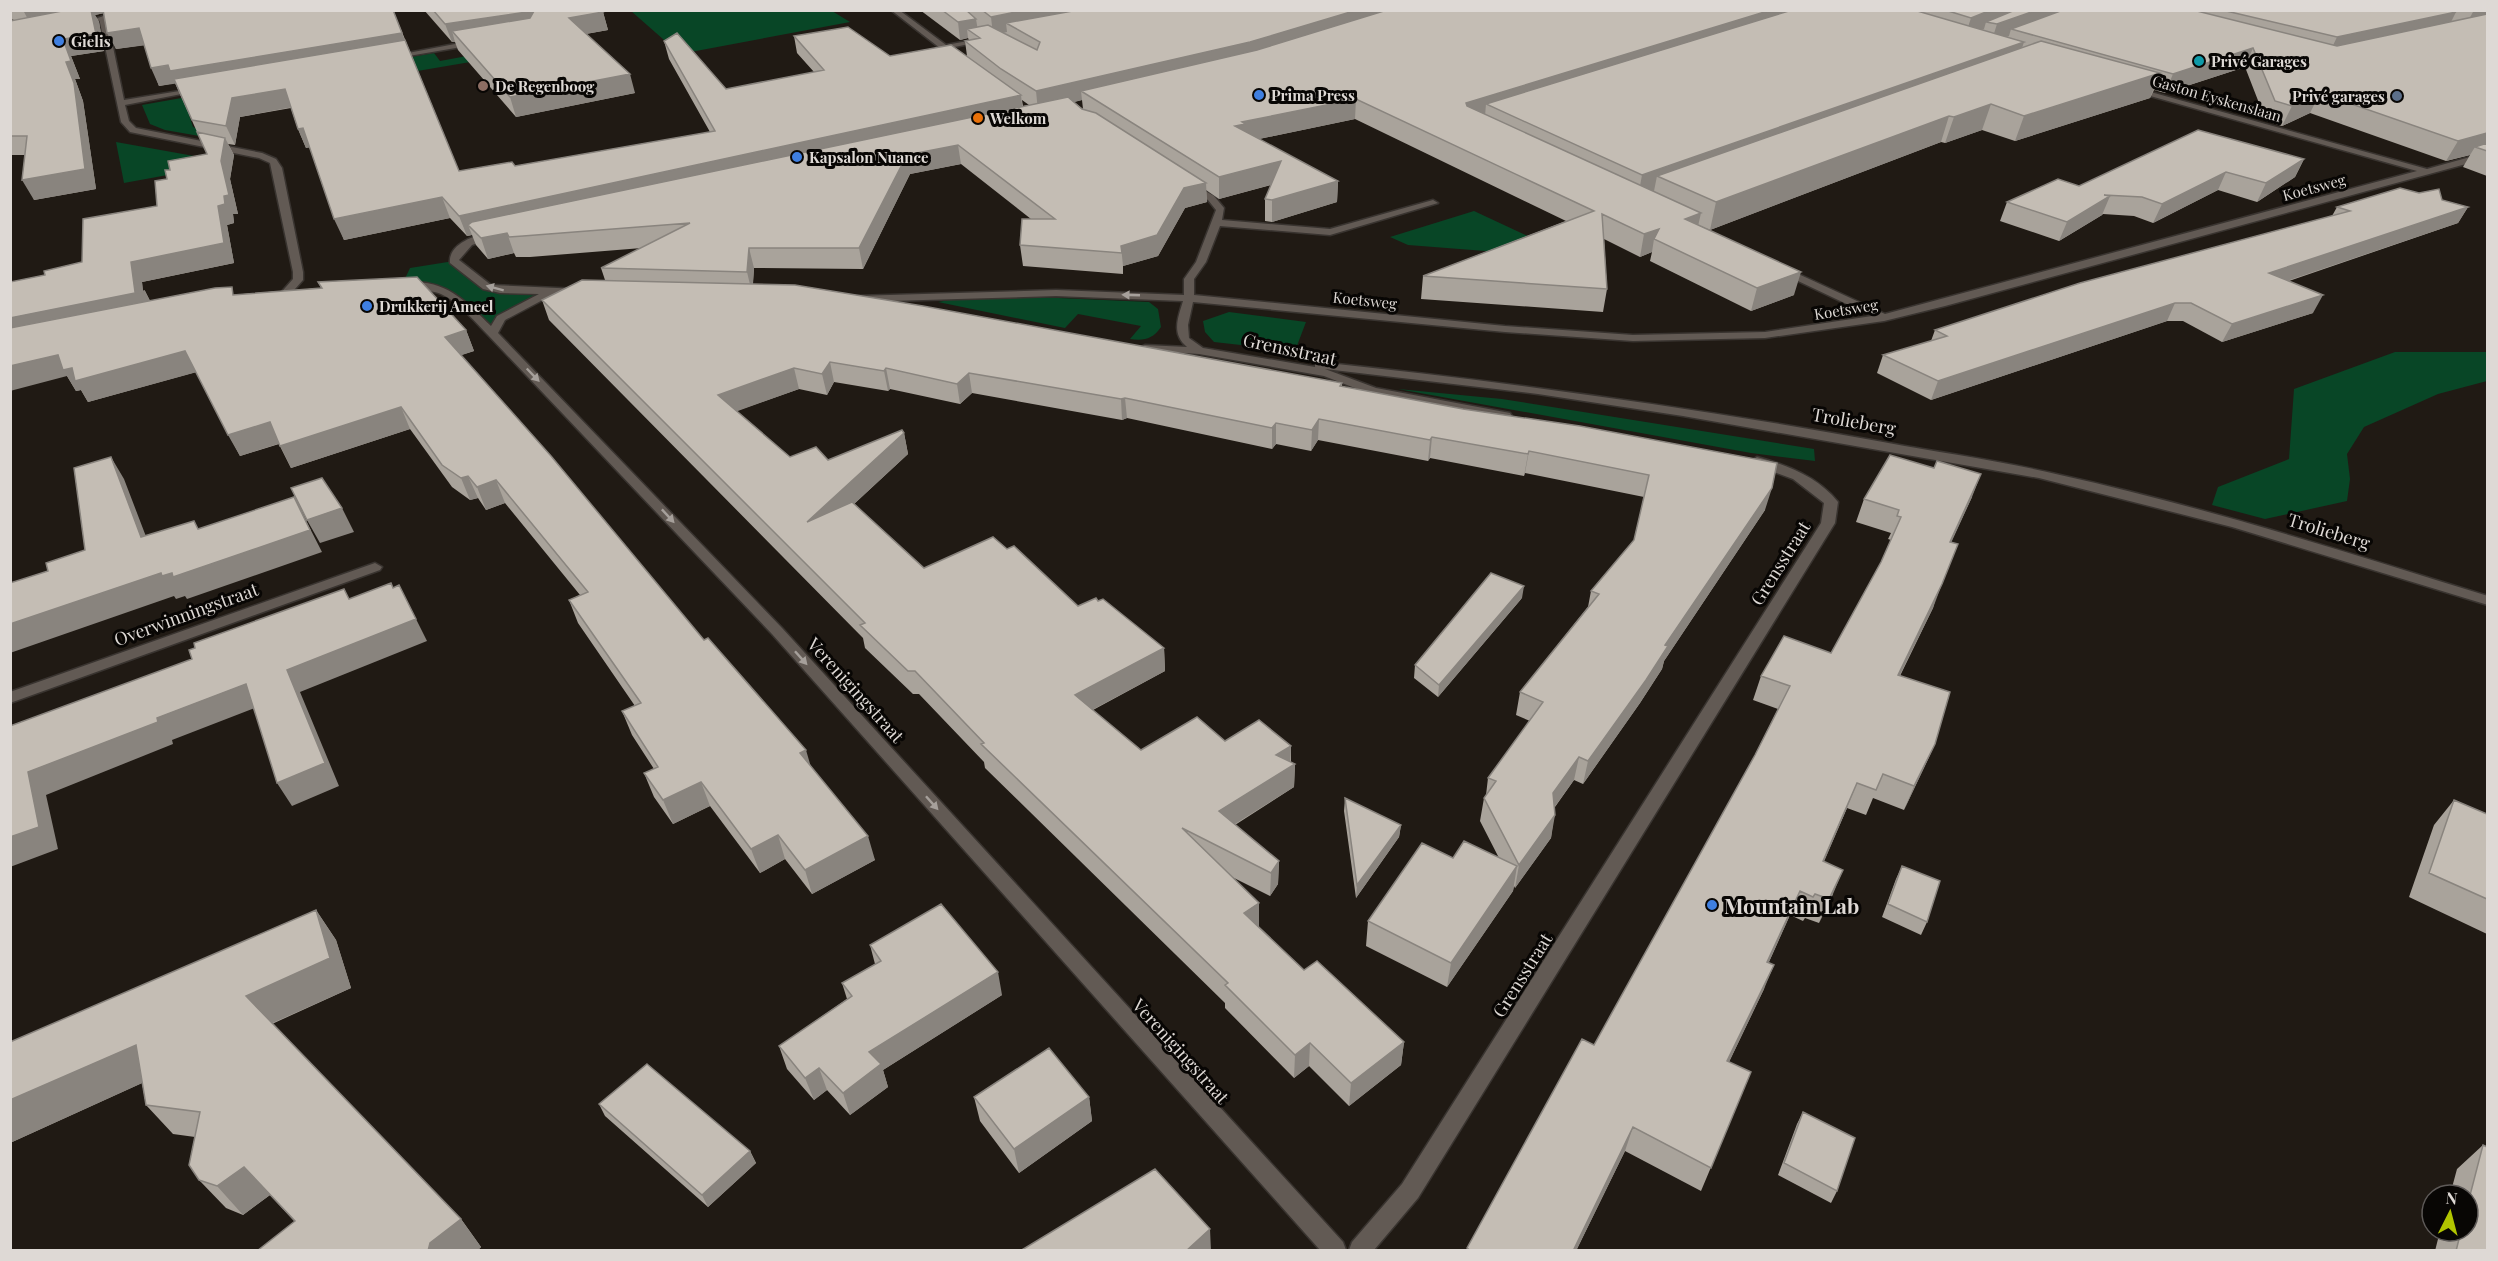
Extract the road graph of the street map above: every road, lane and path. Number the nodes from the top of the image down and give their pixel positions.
1 (148, 10) edge
2 (894, 10) edge
3 (103, 18) junction
4 (71, 24) edge
5 (982, 34) edge
6 (489, 40) edge
7 (945, 47) junction
8 (384, 58) edge
9 (963, 62) edge
10 (2122, 85) edge
11 (206, 88) edge
12 (120, 103) junction
13 (2487, 155) edge
14 (2430, 172) junction
15 (1181, 179) edge
16 (1433, 203) dead end
17 (1218, 223) junction
18 (499, 233) edge
19 (1767, 262) edge
20 (392, 286) edge
21 (552, 292) junction
22 (587, 293) edge
23 (306, 294) edge
24 (930, 296) junction
25 (1189, 298) junction
26 (844, 299) edge
27 (941, 309) edge
28 (1884, 318) junction
29 (492, 333) junction
30 (1128, 345) edge
31 (1200, 351) junction
32 (1518, 418) edge
33 (1747, 459) edge
34 (375, 567) dead end
35 (2487, 601) edge
36 (10, 698) edge
37 (1335, 1251) edge
38 (1359, 1251) edge

1 - 3 street
2 - 7 street
3 - 4 street
3 - 12 street
5 - 7 street
6 - 8 street
7 - 9 street
10 - 14 street, Gaston Eyskenslaan
11 - 12 street
12 - 23 street
13 - 14 street, Koetsweg
14 - 28 street, Koetsweg
15 - 17 street
16 - 17 street
17 - 25 street
21 -> 18 street
19 - 28 street
20 - 29 street, Verenigingstraat
21 - 22 street
21 - 29 street
25 -> 24 street, Koetsweg
24 - 26 street, Koetsweg
24 - 27 street
25 - 28 street, Koetsweg
25 - 31 street
29 -> 37 street, Verenigingstraat
30 - 31 street, Grensstraat
31 - 32 street, Grensstraat
31 - 35 street, Trolieberg
33 - 38 street, Grensstraat
34 - 36 street, Overwinningstraat

